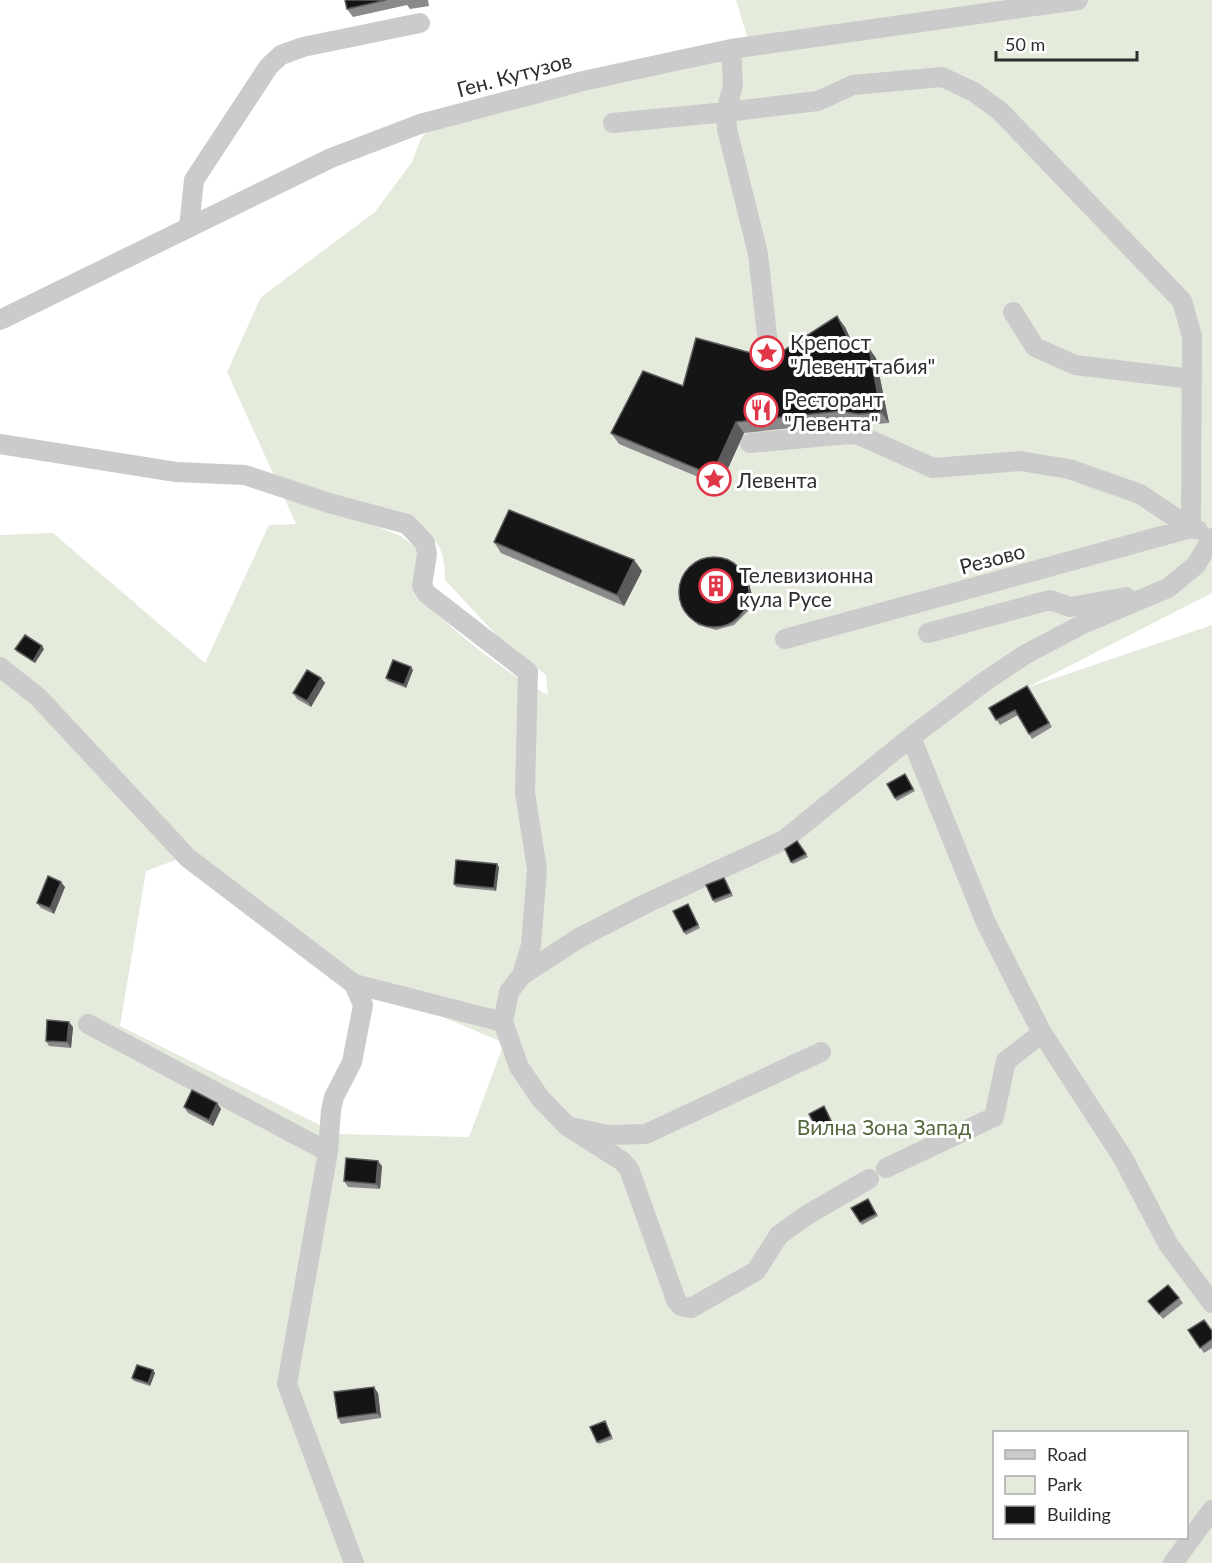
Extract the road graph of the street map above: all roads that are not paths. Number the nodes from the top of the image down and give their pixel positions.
1 (1078, 0) edge
2 (420, 23) dead end
3 (731, 49) junction
4 (726, 112) junction
5 (613, 123) dead end
6 (189, 227) junction
7 (1013, 312) dead end
8 (0, 320) edge
9 (770, 362) edge
10 (1192, 379) junction
11 (0, 444) edge
12 (750, 444) dead end
13 (1191, 528) junction
14 (1212, 536) edge
15 (1168, 588) junction
16 (927, 633) dead end
17 (785, 639) dead end
18 (0, 667) edge
19 (910, 737) junction
20 (522, 975) junction
21 (354, 984) junction
22 (503, 1022) junction
23 (88, 1024) dead end
24 (1042, 1033) junction
25 (821, 1052) dead end
26 (567, 1126) junction
27 (328, 1152) junction
28 (886, 1168) dead end
29 (869, 1179) dead end
30 (1212, 1303) edge
31 (1212, 1510) edge
32 (354, 1563) edge
33 (1173, 1563) edge

1 - 3 street, Ген. Кутузов
2 - 6 street
3 - 4 street
3 - 6 street, Ген. Кутузов
4 - 5 street
4 - 9 street
4 - 10 street
6 - 8 street, Ген. Кутузов
7 - 10 street
10 - 13 street
11 - 20 street
12 - 13 street
13 - 14 street
13 - 17 street, Резово
14 - 15 street
15 - 16 street
15 - 19 street
18 - 21 street
19 - 20 street
19 - 24 street
20 - 22 street
21 - 22 street
21 - 27 street
22 - 26 street
23 - 27 street
24 - 28 street
24 - 30 street
25 - 26 street
26 - 29 street
27 - 32 street
31 - 33 street

